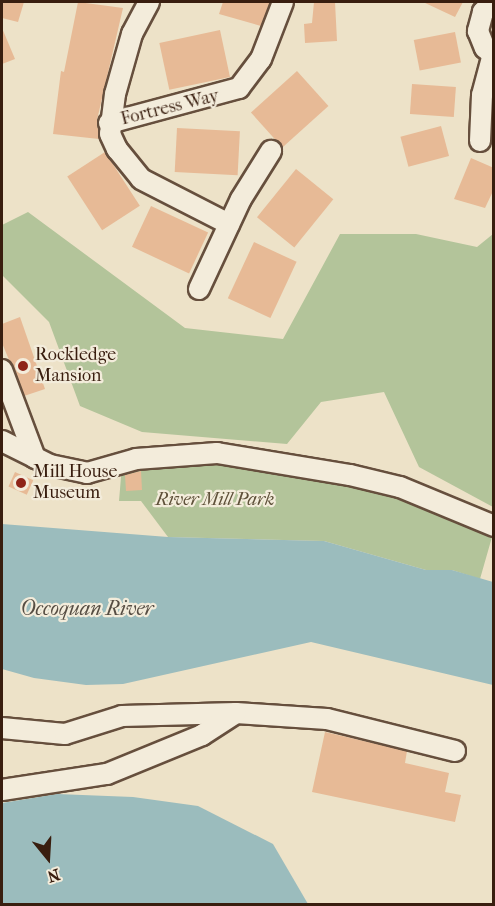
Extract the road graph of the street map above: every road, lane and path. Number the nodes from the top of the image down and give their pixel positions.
1 (149, 2) edge
2 (283, 2) edge
3 (494, 2) edge
4 (493, 55) edge
5 (109, 123) junction
6 (480, 141) dead end
7 (271, 151) dead end
8 (229, 224) junction
9 (200, 289) dead end
10 (2, 370) edge
11 (2, 441) edge
12 (35, 458) junction
13 (494, 526) edge
14 (236, 712) junction
15 (2, 728) edge
16 (455, 751) dead end
17 (2, 790) edge

1 - 5 street
2 - 5 street, Fortress Way
3 - 4 street
4 - 6 street
5 - 8 street
7 - 8 street
8 - 9 street
10 - 12 street
11 - 12 street
12 - 13 street
14 - 15 street
14 - 16 street
14 - 17 street

